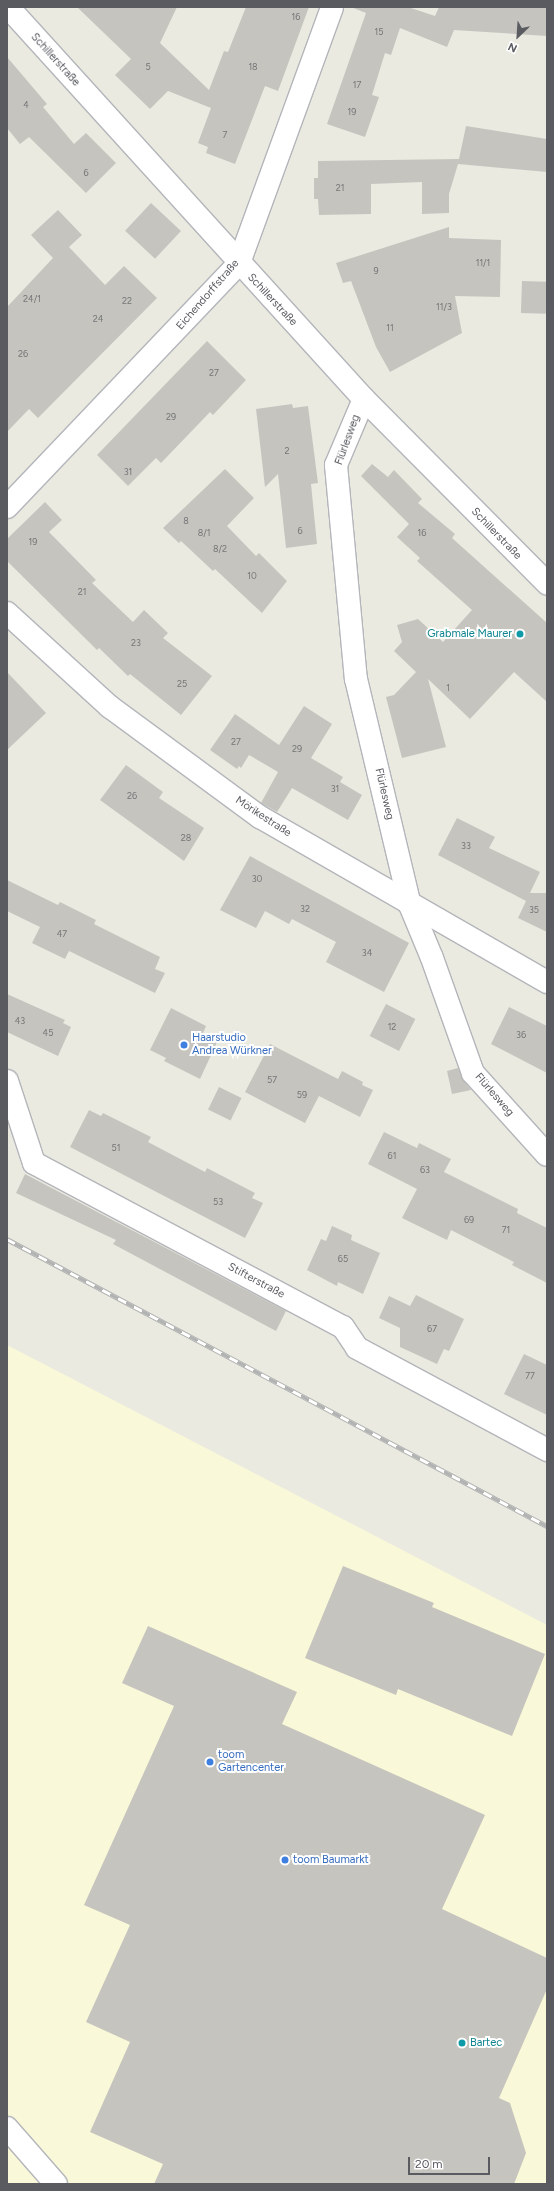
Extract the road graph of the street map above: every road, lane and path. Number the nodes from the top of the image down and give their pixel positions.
1 (8, 7) edge
2 (332, 7) edge
3 (239, 263) junction
4 (364, 399) junction
5 (7, 507) edge
6 (547, 583) edge
7 (7, 613) edge
8 (410, 905) junction
9 (547, 982) edge
10 (7, 1081) edge
11 (547, 1155) edge
12 (547, 1450) edge
13 (7, 2128) edge
14 (56, 2184) edge

1 - 3 street, Schillerstraße
2 - 3 street, Eichendorffstraße
3 - 4 street, Schillerstraße
3 - 5 street, Eichendorffstraße
4 - 6 street, Schillerstraße
4 - 8 street, Flürlesweg
7 - 8 street, Mörikestraße
8 - 9 street, Mörikestraße
8 - 11 street, Flürlesweg
10 - 12 street, Stifterstraße
13 - 14 street

